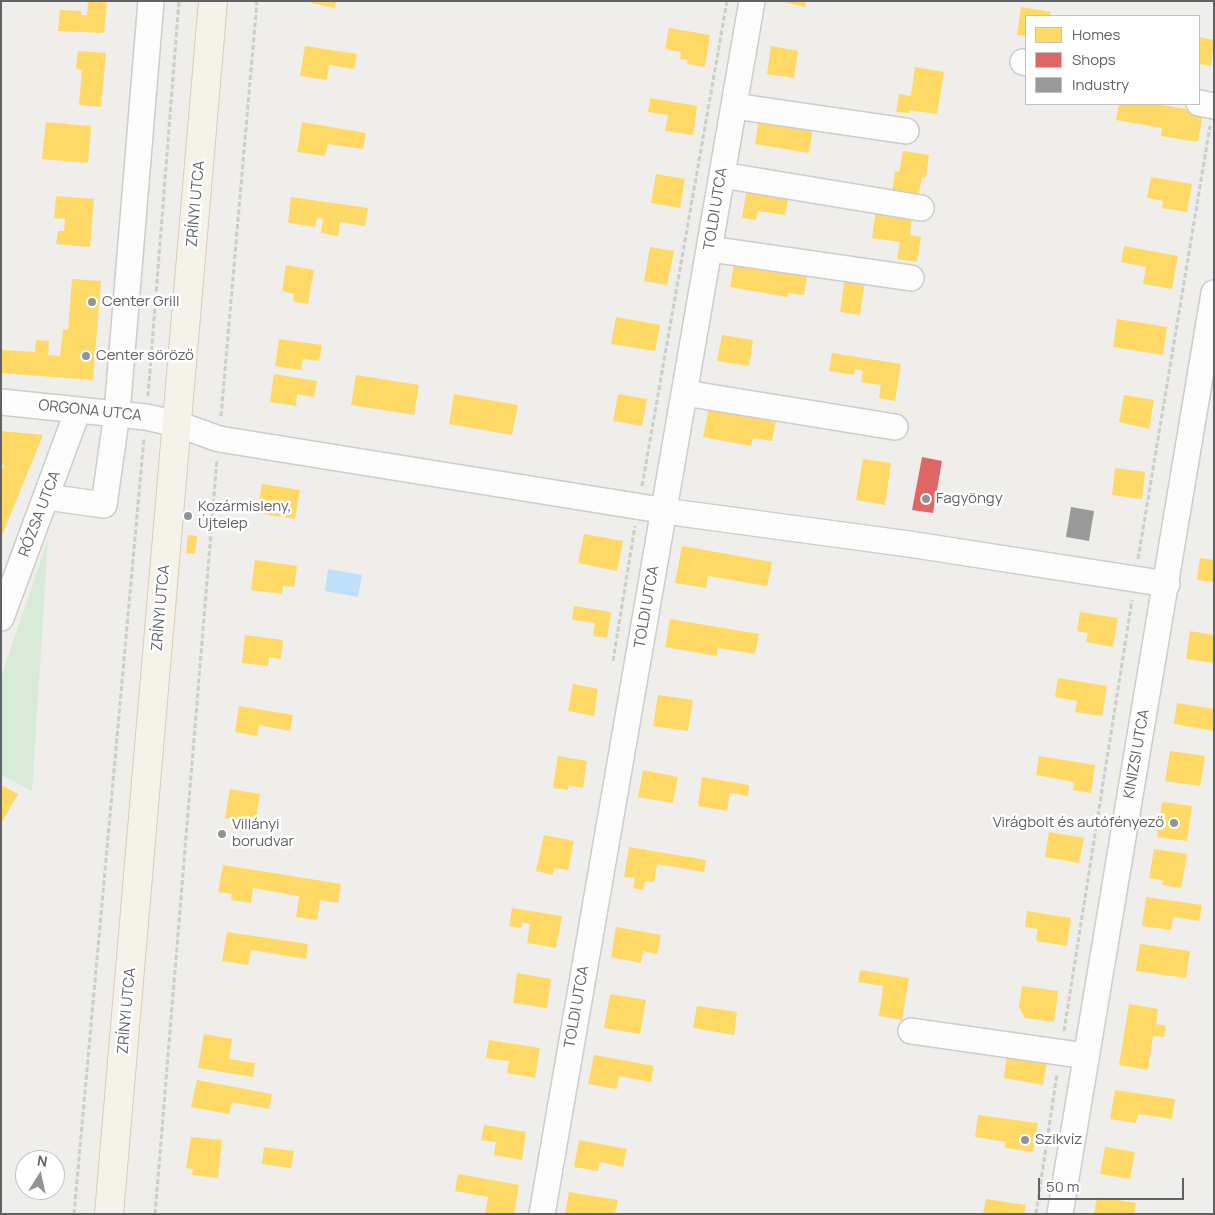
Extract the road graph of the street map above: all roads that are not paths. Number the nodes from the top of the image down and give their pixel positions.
1 (151, 1) edge
2 (213, 1) edge
3 (752, 1) edge
4 (734, 106) junction
5 (906, 131) dead end
6 (722, 176) junction
7 (921, 208) dead end
8 (710, 248) junction
9 (911, 278) dead end
10 (1214, 294) edge
11 (685, 392) junction
12 (1, 402) edge
13 (78, 410) junction
14 (117, 413) junction
15 (177, 424) junction
16 (895, 427) dead end
17 (47, 497) junction
18 (664, 510) junction
19 (1167, 584) junction
20 (1, 618) edge
21 (911, 1031) dead end
22 (1086, 1056) junction
23 (109, 1214) edge
24 (542, 1214) edge
25 (1060, 1214) edge

1 - 14 street
2 - 15 main road, ZRÍNYI UTCA
3 - 4 street, TOLDI UTCA
4 - 5 street
4 - 6 street, TOLDI UTCA
6 - 7 street
6 - 8 street, TOLDI UTCA
8 - 9 street
8 - 11 street, TOLDI UTCA
10 - 19 street, KINIZSI UTCA
11 - 16 street
11 - 18 street, TOLDI UTCA
12 - 13 street, ORGONA UTCA
13 - 14 street, ORGONA UTCA
13 - 17 street, RÓZSA UTCA
14 - 15 street, ORGONA UTCA
14 - 17 street
15 - 18 street, ORGONA UTCA
15 - 23 main road, ZRÍNYI UTCA
17 - 20 street, RÓZSA UTCA
18 - 19 street, ORGONA UTCA
18 - 24 street, TOLDI UTCA
19 - 22 street, KINIZSI UTCA
21 - 22 street
22 - 25 street, KINIZSI UTCA

